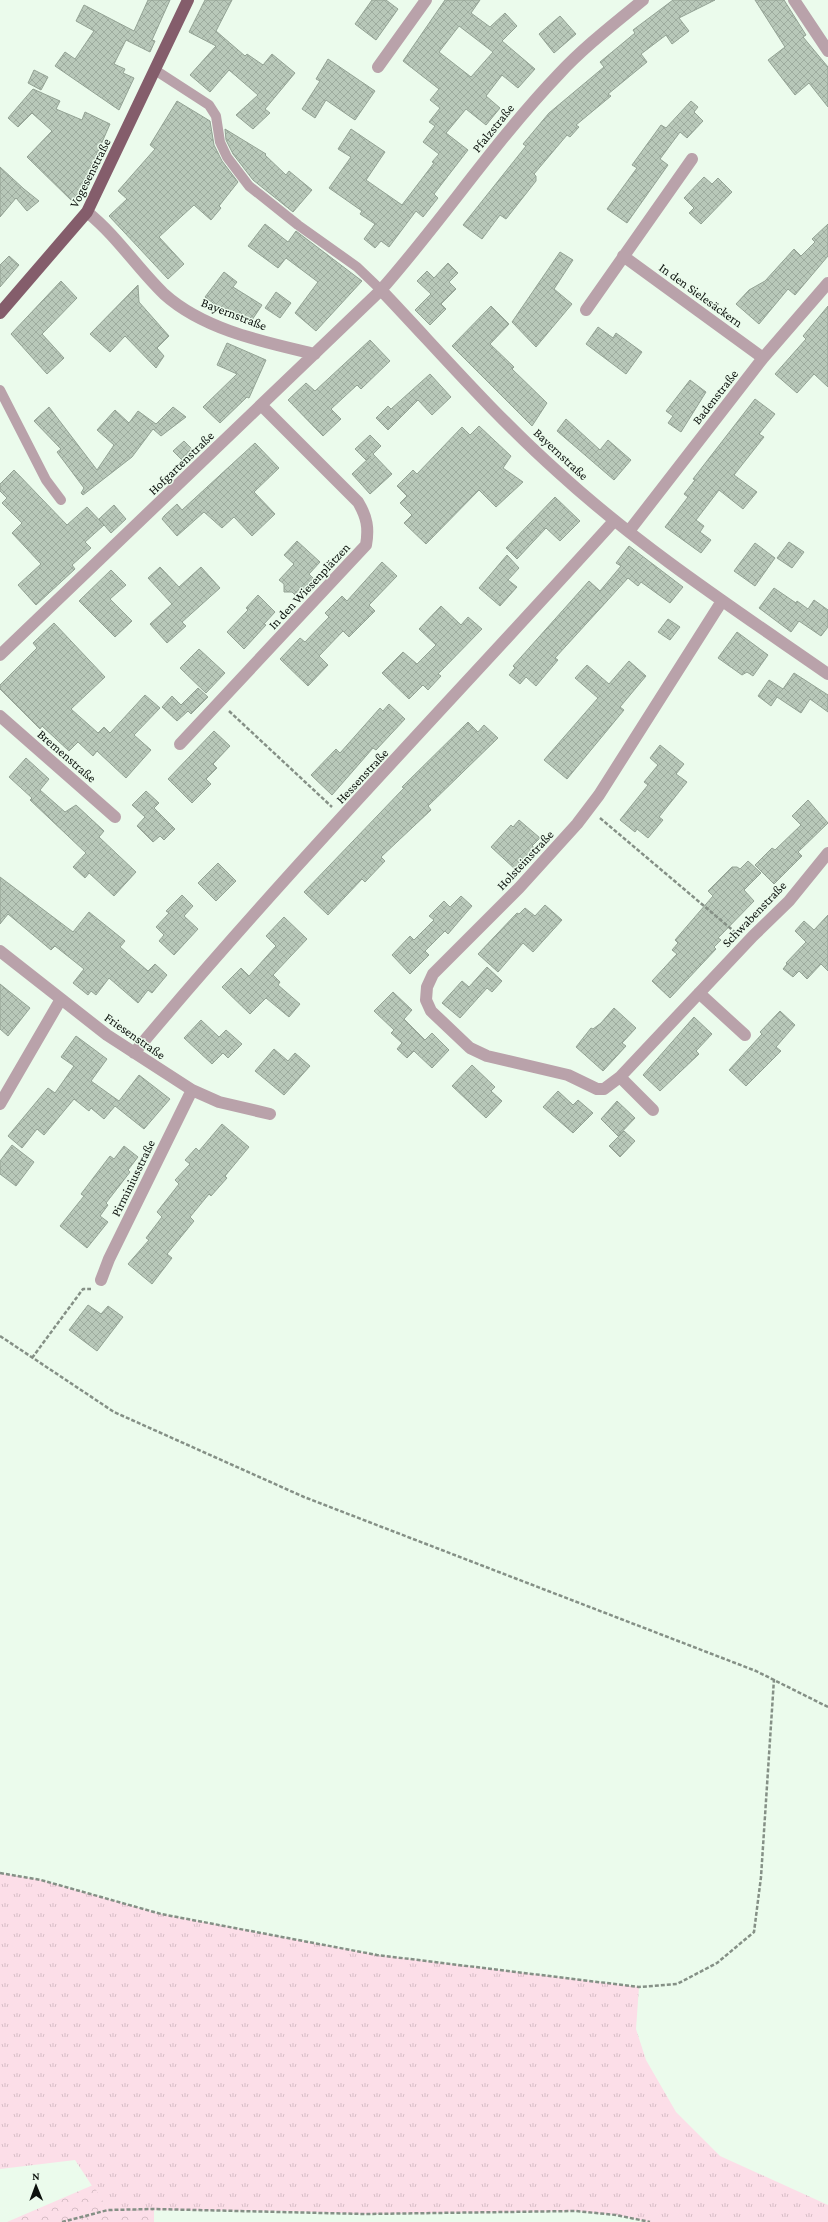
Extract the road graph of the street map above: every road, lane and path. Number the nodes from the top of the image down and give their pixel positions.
1 (188, 0) edge
2 (426, 0) edge
3 (643, 0) edge
4 (794, 0) edge
5 (828, 51) edge
6 (378, 67) dead end
7 (155, 70) junction
8 (692, 159) dead end
9 (88, 212) junction
10 (623, 256) junction
11 (828, 283) edge
12 (381, 290) junction
13 (586, 310) dead end
14 (0, 313) edge
15 (315, 354) junction
16 (763, 358) junction
17 (0, 390) edge
18 (262, 406) junction
19 (61, 500) dead end
20 (614, 521) junction
21 (628, 531) junction
22 (722, 601) junction
23 (0, 655) edge
24 (828, 674) edge
25 (220, 703) junction
26 (0, 716) edge
27 (180, 744) dead end
28 (589, 808) junction
29 (115, 817) dead end
30 (343, 817) junction
31 (828, 853) edge
32 (747, 942) junction
33 (0, 951) edge
34 (698, 993) junction
35 (61, 999) junction
36 (745, 1035) dead end
37 (134, 1053) junction
38 (556, 1072) joint
39 (620, 1077) junction
40 (192, 1090) junction
41 (0, 1104) edge
42 (653, 1110) dead end
43 (270, 1114) dead end
44 (102, 1280) joint
45 (0, 1336) edge
46 (32, 1358) junction
47 (774, 1679) junction
48 (828, 1707) edge
49 (0, 1873) edge
50 (62, 2222) edge
51 (650, 2222) edge

1 - 7 main road, Vogesenstraße
2 - 6 street
3 - 12 street, Pfalzstraße
4 - 5 street
7 - 9 main road, Vogesenstraße
7 - 12 lane, Bayernstraße
8 - 10 street
9 - 14 main road, Vogesenstraße
9 - 15 street, Bayernstraße
10 - 13 street
10 - 16 street, In den Sielesäckern
11 - 16 street, Badenstraße
12 - 15 street, Hofgartenstraße
12 - 20 street, Bayernstraße
15 - 18 street, Hofgartenstraße
16 - 21 street, Badenstraße
17 - 19 lane
18 - 23 street, Hofgartenstraße
18 - 25 street, In den Wiesenplätzen
20 - 21 street, Bayernstraße
20 - 30 street, Hessenstraße
21 - 22 street, Bayernstraße
22 - 24 street, Bayernstraße
22 - 28 street, Holsteinstraße
25 - 27 street, In den Wiesenplätzen
25 - 30 path
26 - 29 street, Bremenstraße
28 - 32 path
28 - 38 street, Holsteinstraße
30 - 37 street, Hessenstraße
31 - 32 street, Schwabenstraße
32 - 34 street, Schwabenstraße
33 - 35 street, Friesenstraße
34 - 36 street
34 - 39 street, Schwabenstraße
35 - 37 street, Friesenstraße
35 - 41 street
37 - 40 street, Friesenstraße
38 - 39 street, Schwabenstraße
39 - 42 street
40 - 43 street, Friesenstraße
40 - 44 street, Pirminiusstraße
44 - 46 path
45 - 46 path
46 - 47 path
47 - 48 path
47 - 49 path
50 - 51 path

